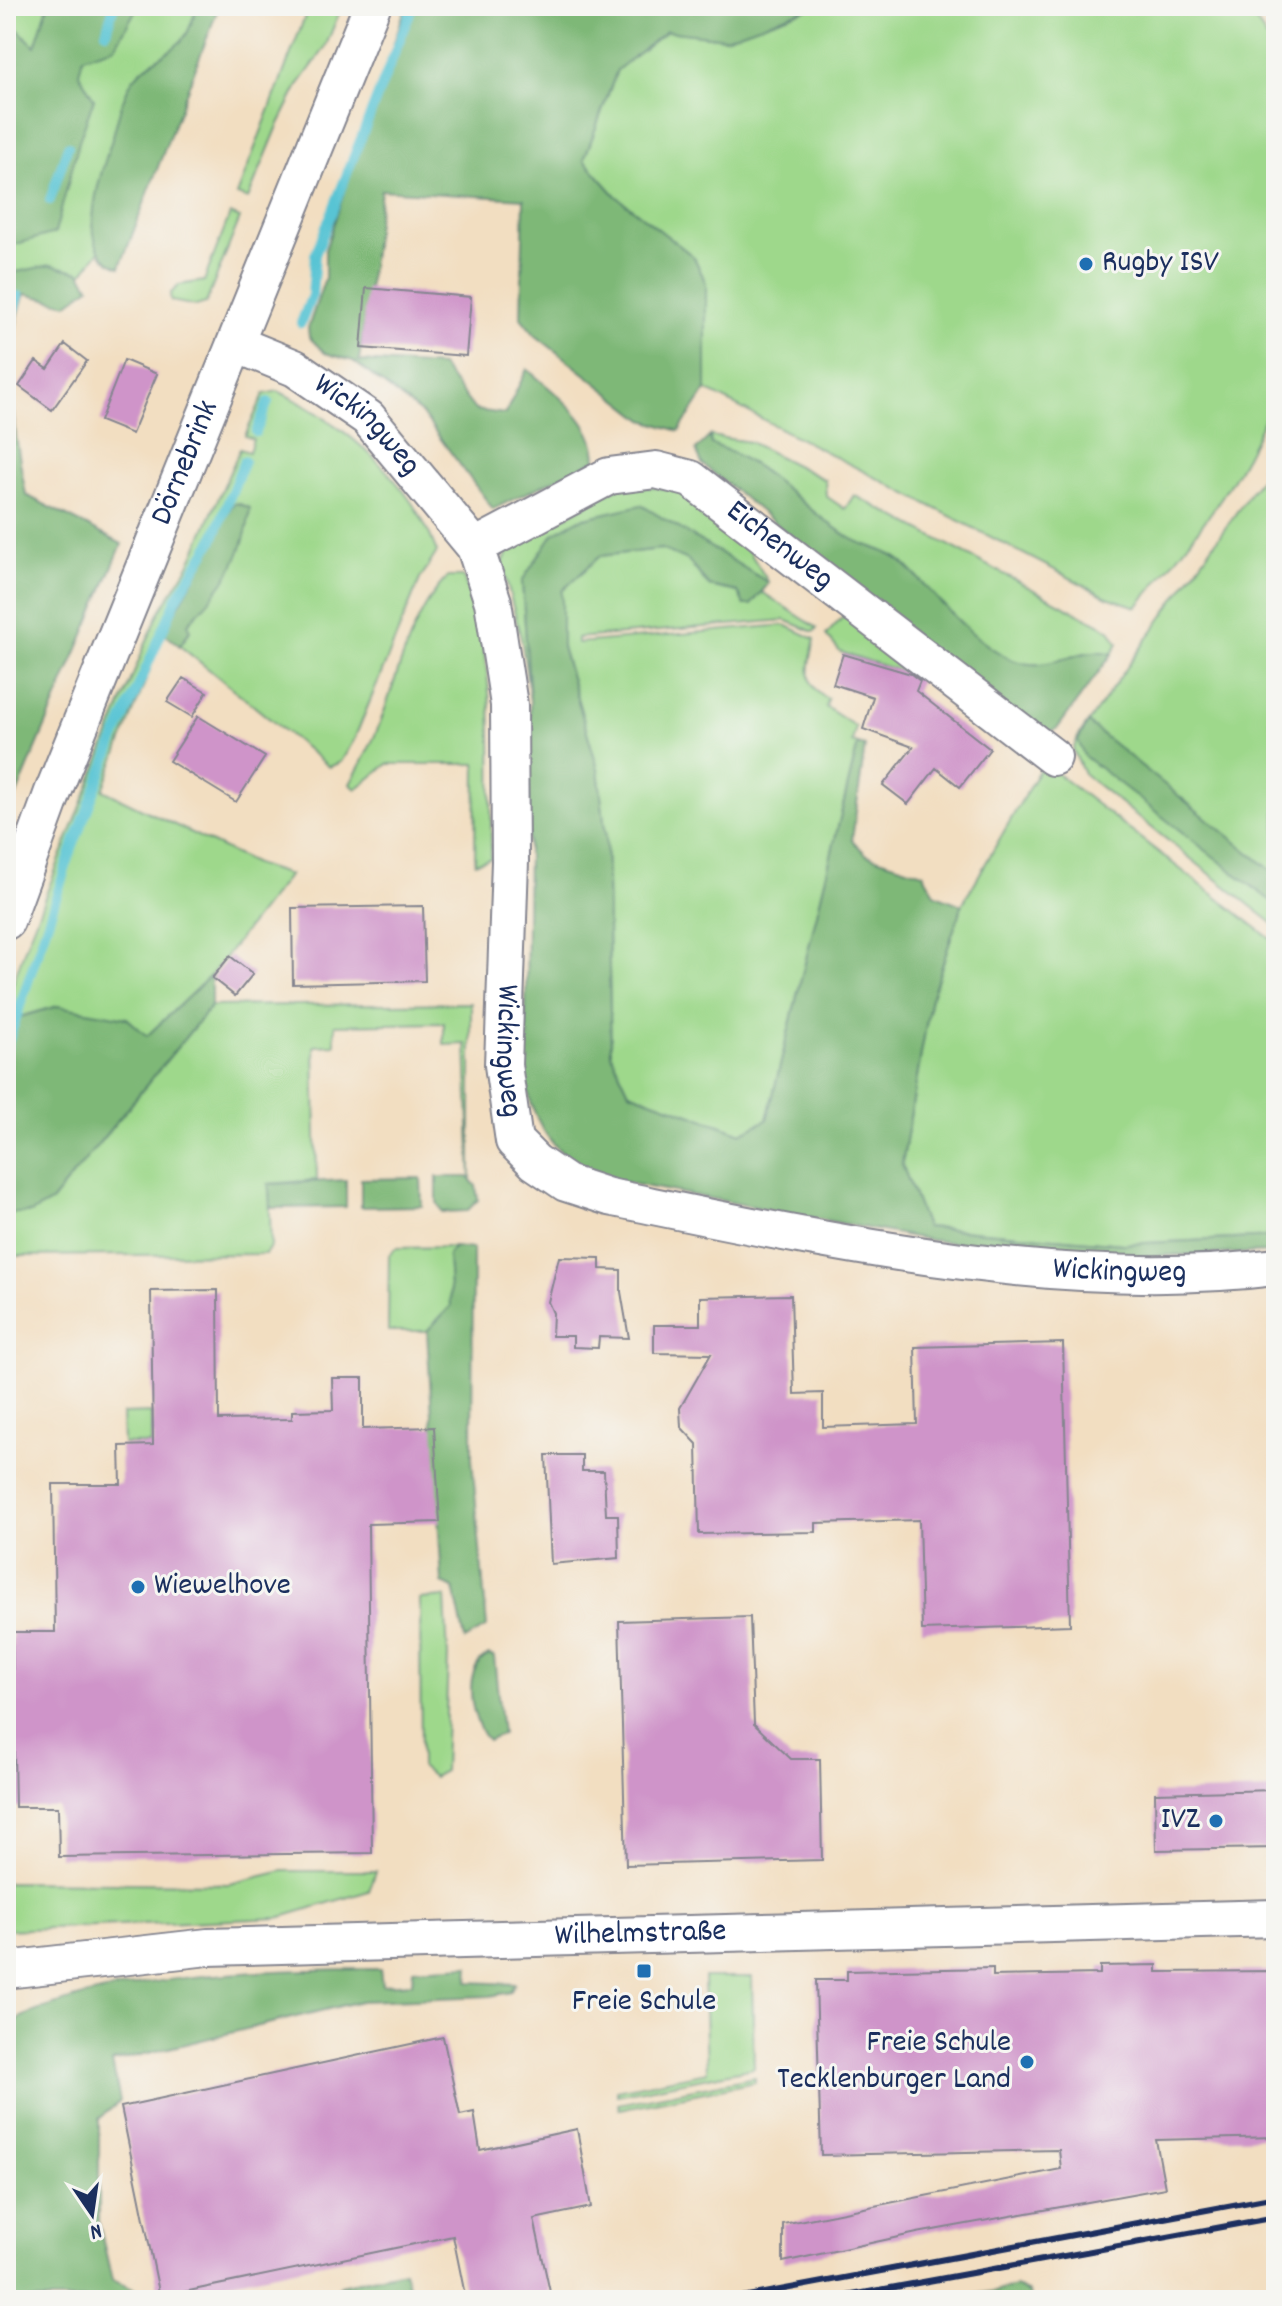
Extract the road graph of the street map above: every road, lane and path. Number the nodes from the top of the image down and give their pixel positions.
1 (372, 6) edge
2 (236, 344) junction
3 (475, 547) junction
4 (1053, 757) dead end
5 (6, 921) edge
6 (1276, 1267) edge
7 (1276, 1918) edge
8 (6, 1970) edge

1 - 2 street, Dörnebrink
2 - 3 street, Wickingweg
2 - 5 street, Dörnebrink
3 - 4 street, Eichenweg
3 - 6 street, Wickingweg
7 - 8 street, Wilhelmstraße

